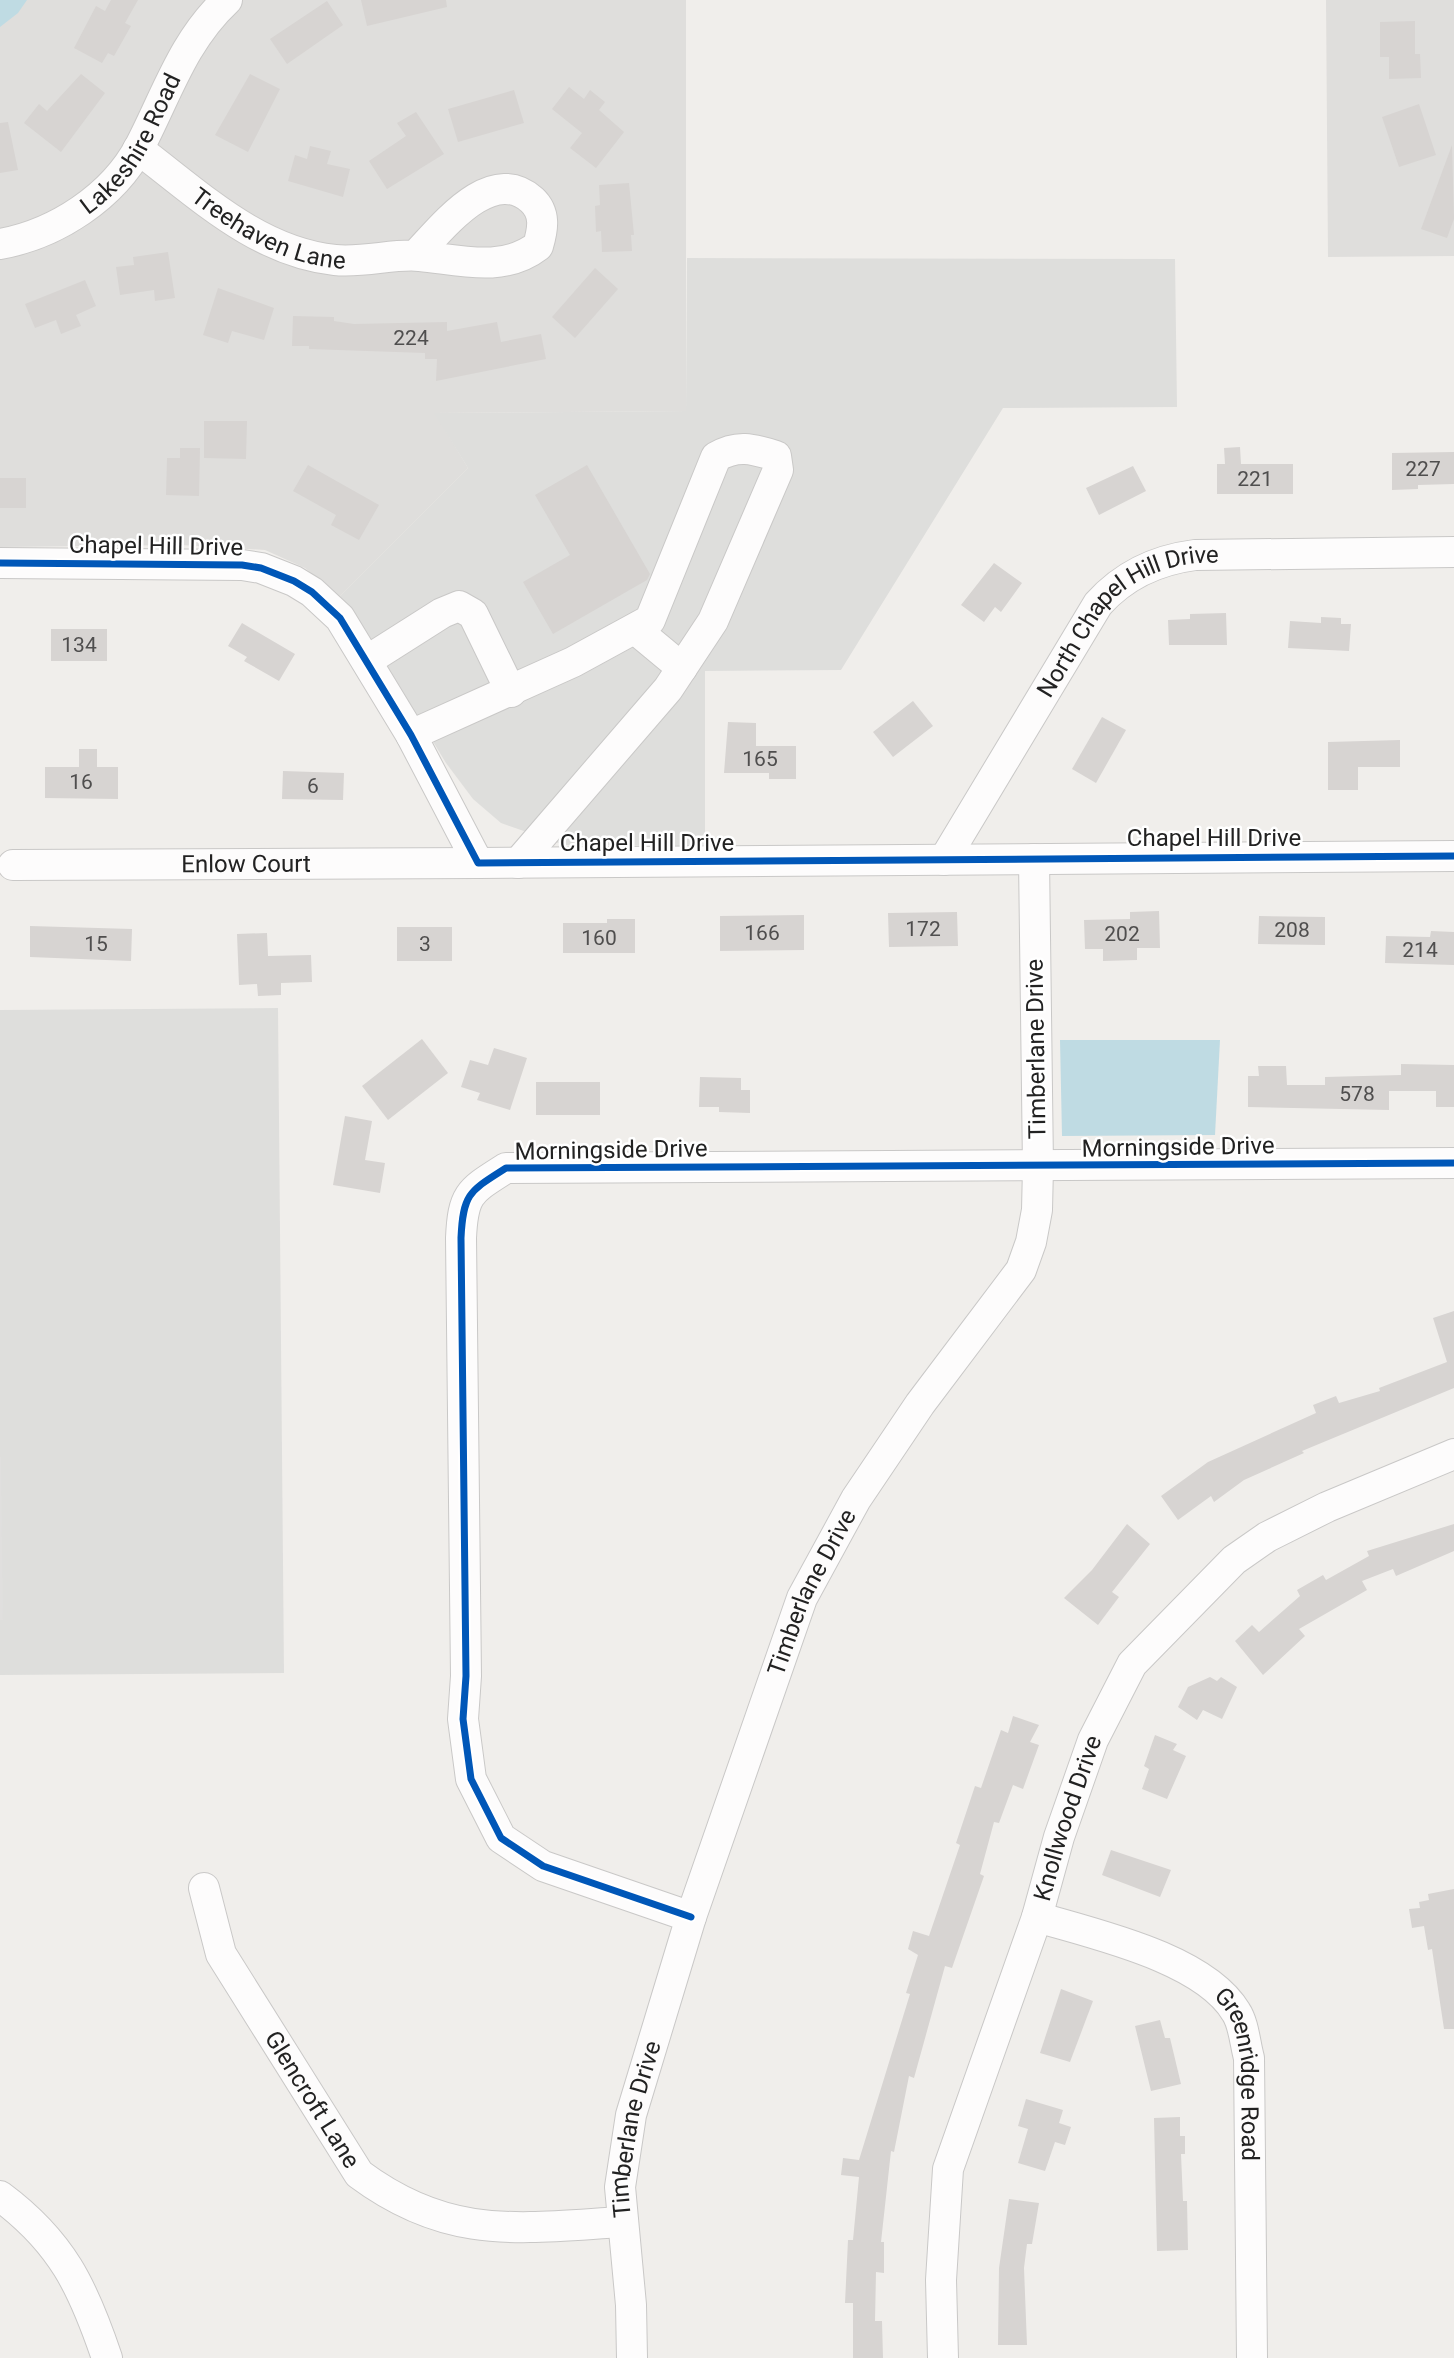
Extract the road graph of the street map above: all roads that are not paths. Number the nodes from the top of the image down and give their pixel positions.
1 (227, 0) edge
2 (138, 149) junction
3 (0, 244) edge
4 (416, 255) dead end
5 (1454, 552) edge
6 (0, 563) edge
7 (635, 629) junction
8 (368, 660) junction
9 (682, 668) junction
10 (511, 692) junction
11 (411, 735) junction
12 (1454, 856) edge
13 (1034, 859) junction
14 (944, 860) junction
15 (478, 863) junction
16 (518, 863) junction
17 (13, 865) dead end
18 (1454, 1163) edge
19 (1038, 1167) junction
20 (1454, 1454) edge
21 (204, 1888) dead end
22 (691, 1917) junction
23 (1037, 1917) junction
24 (0, 2196) edge
25 (623, 2222) junction
26 (107, 2358) edge
27 (632, 2358) edge
28 (943, 2358) edge
29 (1252, 2358) edge

1 - 2 street, Lakeshire Road
2 - 3 street, Lakeshire Road
2 - 4 street, Treehaven Lane
5 - 14 street, North Chapel Hill Drive
6 - 8 street, Chapel Hill Drive
7 - 9 street
7 - 9 street
7 - 10 street
8 - 10 street
8 - 11 street, Chapel Hill Drive
9 - 16 street
10 - 11 street
11 - 15 street, Chapel Hill Drive
12 - 13 street, Chapel Hill Drive
13 - 14 street, Chapel Hill Drive
13 - 19 street, Timberlane Drive
14 - 16 street, Chapel Hill Drive
15 - 16 street, Chapel Hill Drive
15 - 17 street, Enlow Court
18 - 19 street, Morningside Drive
19 - 22 street, Timberlane Drive
19 - 22 street, Morningside Drive
20 - 23 street, Knollwood Drive
21 - 25 street, Glencroft Lane
22 - 25 street, Timberlane Drive
23 - 28 street, Knollwood Drive
23 - 29 street, Greenridge Road
24 - 26 street
25 - 27 street, Timberlane Drive

